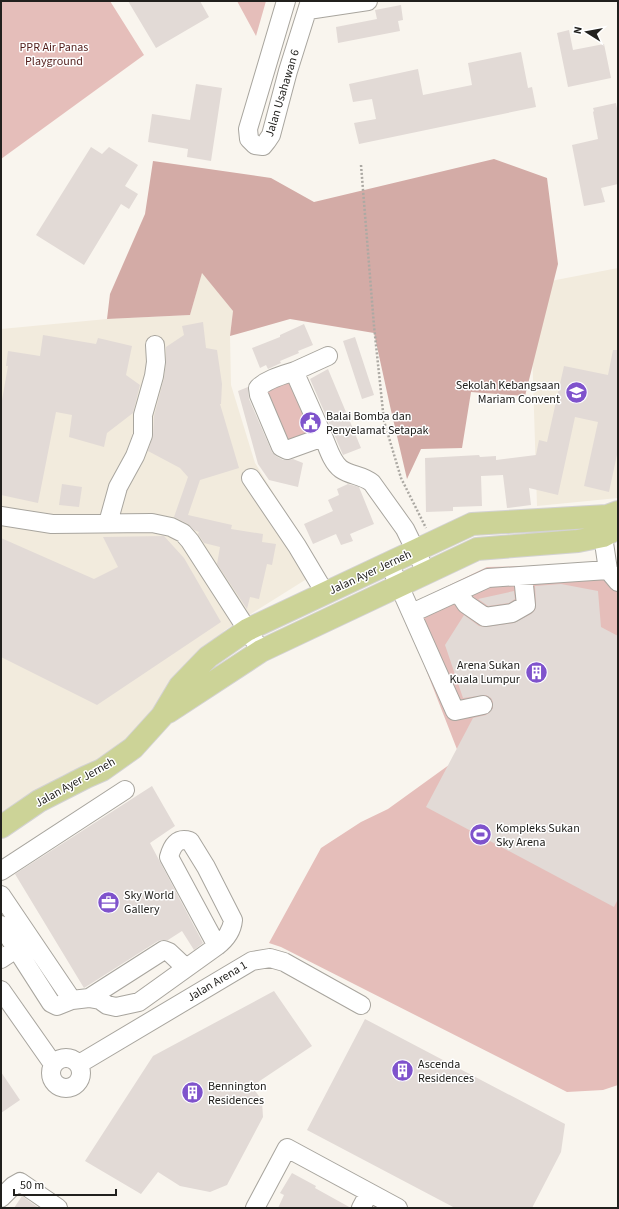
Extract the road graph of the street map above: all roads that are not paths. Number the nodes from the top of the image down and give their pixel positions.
1 (286, 1) edge
2 (368, 1) edge
3 (309, 5) edge
4 (155, 345) dead end
5 (328, 356) dead end
6 (295, 371) junction
7 (323, 437) junction
8 (251, 478) dead end
9 (1, 516) edge
10 (108, 523) junction
11 (615, 527) edge
12 (424, 547) junction
13 (389, 563) junction
14 (426, 572) junction
15 (523, 576) junction
16 (613, 576) edge
17 (399, 585) junction
18 (458, 592) junction
19 (325, 593) junction
20 (412, 613) junction
21 (247, 630) junction
22 (261, 652) junction
23 (483, 705) dead end
24 (162, 716) junction
25 (125, 790) dead end
26 (1, 827) edge
27 (1, 871) edge
28 (1, 895) edge
29 (14, 940) edge
30 (217, 946) junction
31 (37, 948) junction
32 (1, 959) edge
33 (186, 968) junction
34 (1, 990) edge
35 (89, 998) junction
36 (72, 1000) junction
37 (361, 1006) dead end
38 (53, 1064) junction
39 (79, 1064) junction
40 (1, 1198) edge
41 (365, 1200) edge
42 (58, 1208) edge
43 (255, 1208) edge
44 (398, 1208) edge

1 - 3 street, Jalan Usahawan 6
2 - 3 street
4 - 10 street
5 - 6 street
6 - 7 street
6 - 7 street
7 - 12 street
8 - 19 street
9 - 10 street
10 - 21 street
11 - 12 main road, Jalan Ayer Jerneh
11 - 14 main road, Jalan Ayer Jerneh
11 - 16 street
12 - 13 main road, Jalan Ayer Jerneh
12 - 14 street
13 - 17 street
13 - 19 main road, Jalan Ayer Jerneh
14 - 17 main road, Jalan Ayer Jerneh
15 - 16 street
15 - 18 street
15 - 18 street
17 - 20 street
17 - 22 main road, Jalan Ayer Jerneh
18 - 20 street
19 - 21 main road, Jalan Ayer Jerneh
20 - 23 street
21 - 22 street
21 - 24 main road, Jalan Ayer Jerneh
22 - 24 main road, Jalan Ayer Jerneh
24 - 26 main road, Jalan Ayer Jerneh
25 - 27 street
28 - 29 street
29 - 31 street
29 - 31 street
29 - 32 street
29 - 36 street
30 - 30 street
30 - 33 street
31 - 36 street
33 - 35 street
33 - 35 street
34 - 38 street
35 - 36 street
37 - 39 street, Jalan Arena 1
38 - 39 street
38 - 39 street
40 - 42 street
41 - 43 street
41 - 44 street

